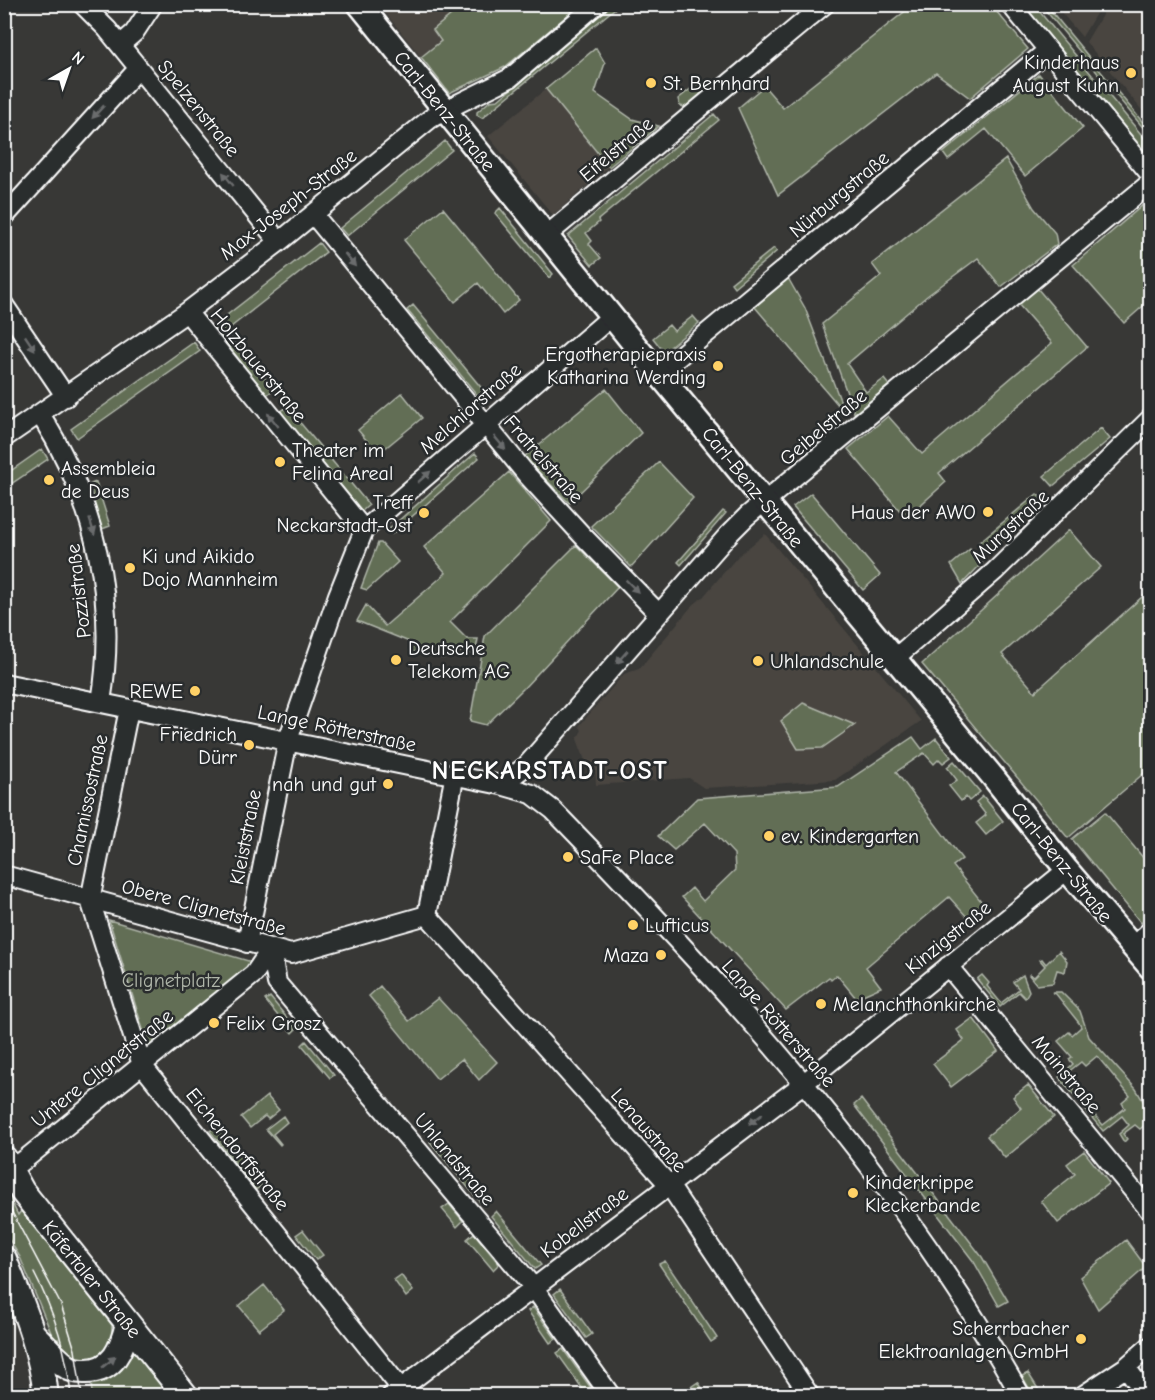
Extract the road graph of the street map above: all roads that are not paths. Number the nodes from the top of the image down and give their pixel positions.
1 (82, 4) edge
2 (153, 4) edge
3 (359, 4) edge
4 (597, 4) edge
5 (825, 4) edge
6 (1010, 4) edge
7 (120, 45) junction
8 (1048, 51) junction
9 (138, 69) junction
10 (445, 110) junction
11 (1150, 174) edge
12 (1150, 183) edge
13 (313, 214) junction
14 (4, 216) edge
15 (546, 236) junction
16 (279, 242) junction
17 (4, 305) edge
18 (188, 312) junction
19 (612, 316) junction
20 (658, 373) junction
21 (66, 397) junction
22 (40, 414) junction
23 (1150, 419) edge
24 (484, 425) junction
25 (4, 438) edge
26 (760, 507) junction
27 (364, 530) junction
28 (659, 614) junction
29 (894, 659) junction
30 (4, 683) edge
31 (101, 702) junction
32 (129, 709) junction
33 (288, 740) junction
34 (455, 774) junction
35 (501, 784) junction
36 (1067, 870) junction
37 (4, 875) edge
38 (90, 900) junction
39 (427, 915) junction
40 (1150, 931) edge
41 (247, 943) junction
42 (1133, 946) junction
43 (271, 950) junction
44 (948, 966) junction
45 (1150, 967) edge
46 (142, 1065) junction
47 (803, 1084) junction
48 (7, 1162) edge
49 (669, 1185) junction
50 (1150, 1211) edge
51 (4, 1259) edge
52 (534, 1288) junction
53 (128, 1324) junction
54 (34, 1334) junction
55 (1150, 1347) edge
56 (1125, 1367) junction
57 (400, 1393) edge
58 (46, 1395) edge
59 (186, 1395) edge
60 (611, 1395) edge
61 (810, 1395) edge
62 (1022, 1395) edge
63 (1082, 1395) edge
64 (1147, 1395) edge

1 - 7 street, Spelzenstraße
2 - 7 street
3 - 10 street, Carl-Benz-Straße
4 - 10 street, Max-Joseph-Straße
5 - 15 street, Eifelstraße
6 - 8 street
7 - 9 street, Spelzenstraße
8 - 11 street
8 - 20 street, Nürburgstraße
9 -> 14 street
16 -> 9 street, Spelzenstraße
10 - 13 street, Max-Joseph-Straße
10 - 15 street, Carl-Benz-Straße
12 - 26 street, Geibelstraße
13 - 16 street, Max-Joseph-Straße
13 -> 24 street, Fratrelstraße
15 - 19 street, Carl-Benz-Straße
16 - 18 street, Max-Joseph-Straße
17 -> 21 street
18 - 21 street, Max-Joseph-Straße
27 -> 18 street, Holzbauerstraße
19 - 20 street, Carl-Benz-Straße
19 - 24 street, Melchiorstraße
20 - 26 street, Carl-Benz-Straße
21 - 22 street, Max-Joseph-Straße
22 - 25 street, Max-Joseph-Straße
22 -> 31 street, Pozzistraße
23 - 29 street, Murgstraße
27 -> 24 street, Melchiorstraße
24 -> 28 street, Fratrelstraße
26 - 28 street, Geibelstraße
26 - 29 street, Carl-Benz-Straße
27 - 33 street, Melchiorstraße
28 -> 35 street, Geibelstraße
29 - 36 street, Carl-Benz-Straße
30 - 31 street, Lange Rötterstraße
31 - 32 street, Lange Rötterstraße
32 - 33 street, Lange Rötterstraße
32 - 38 street, Chamissostraße
33 - 34 street, Lange Rötterstraße
33 - 41 street, Kleiststraße
34 - 35 street, Lange Rötterstraße
34 - 39 street
35 - 47 street, Lange Rötterstraße
36 - 42 street, Carl-Benz-Straße
36 - 44 street, Kinzigstraße
37 - 38 street, Obere Clignetstraße
38 - 41 street, Obere Clignetstraße
38 - 46 street, Eichendorffstraße
39 - 43 street, Obere Clignetstraße
39 - 49 street, Lenaustraße
40 - 42 street
41 - 43 street, Obere Clignetstraße
42 - 45 street, Carl-Benz-Straße
43 - 46 street, Untere Clignetstraße
43 - 52 street, Uhlandstraße
44 - 47 street, Kinzigstraße
44 - 50 street, Mainstraße
46 - 48 street, Untere Clignetstraße
46 - 57 street, Eichendorffstraße
47 -> 49 street, Kobellstraße
47 - 62 street, Lange Rötterstraße
48 - 53 main road, Käfertaler Straße
49 - 52 street, Kobellstraße
49 - 61 street, Lenaustraße
51 - 54 main road
52 - 57 street, Kobellstraße
52 - 60 street, Uhlandstraße
54 -> 53 main road
53 - 59 main road, Käfertaler Straße
54 - 58 main road
55 - 56 street
56 - 63 street
56 - 64 street

